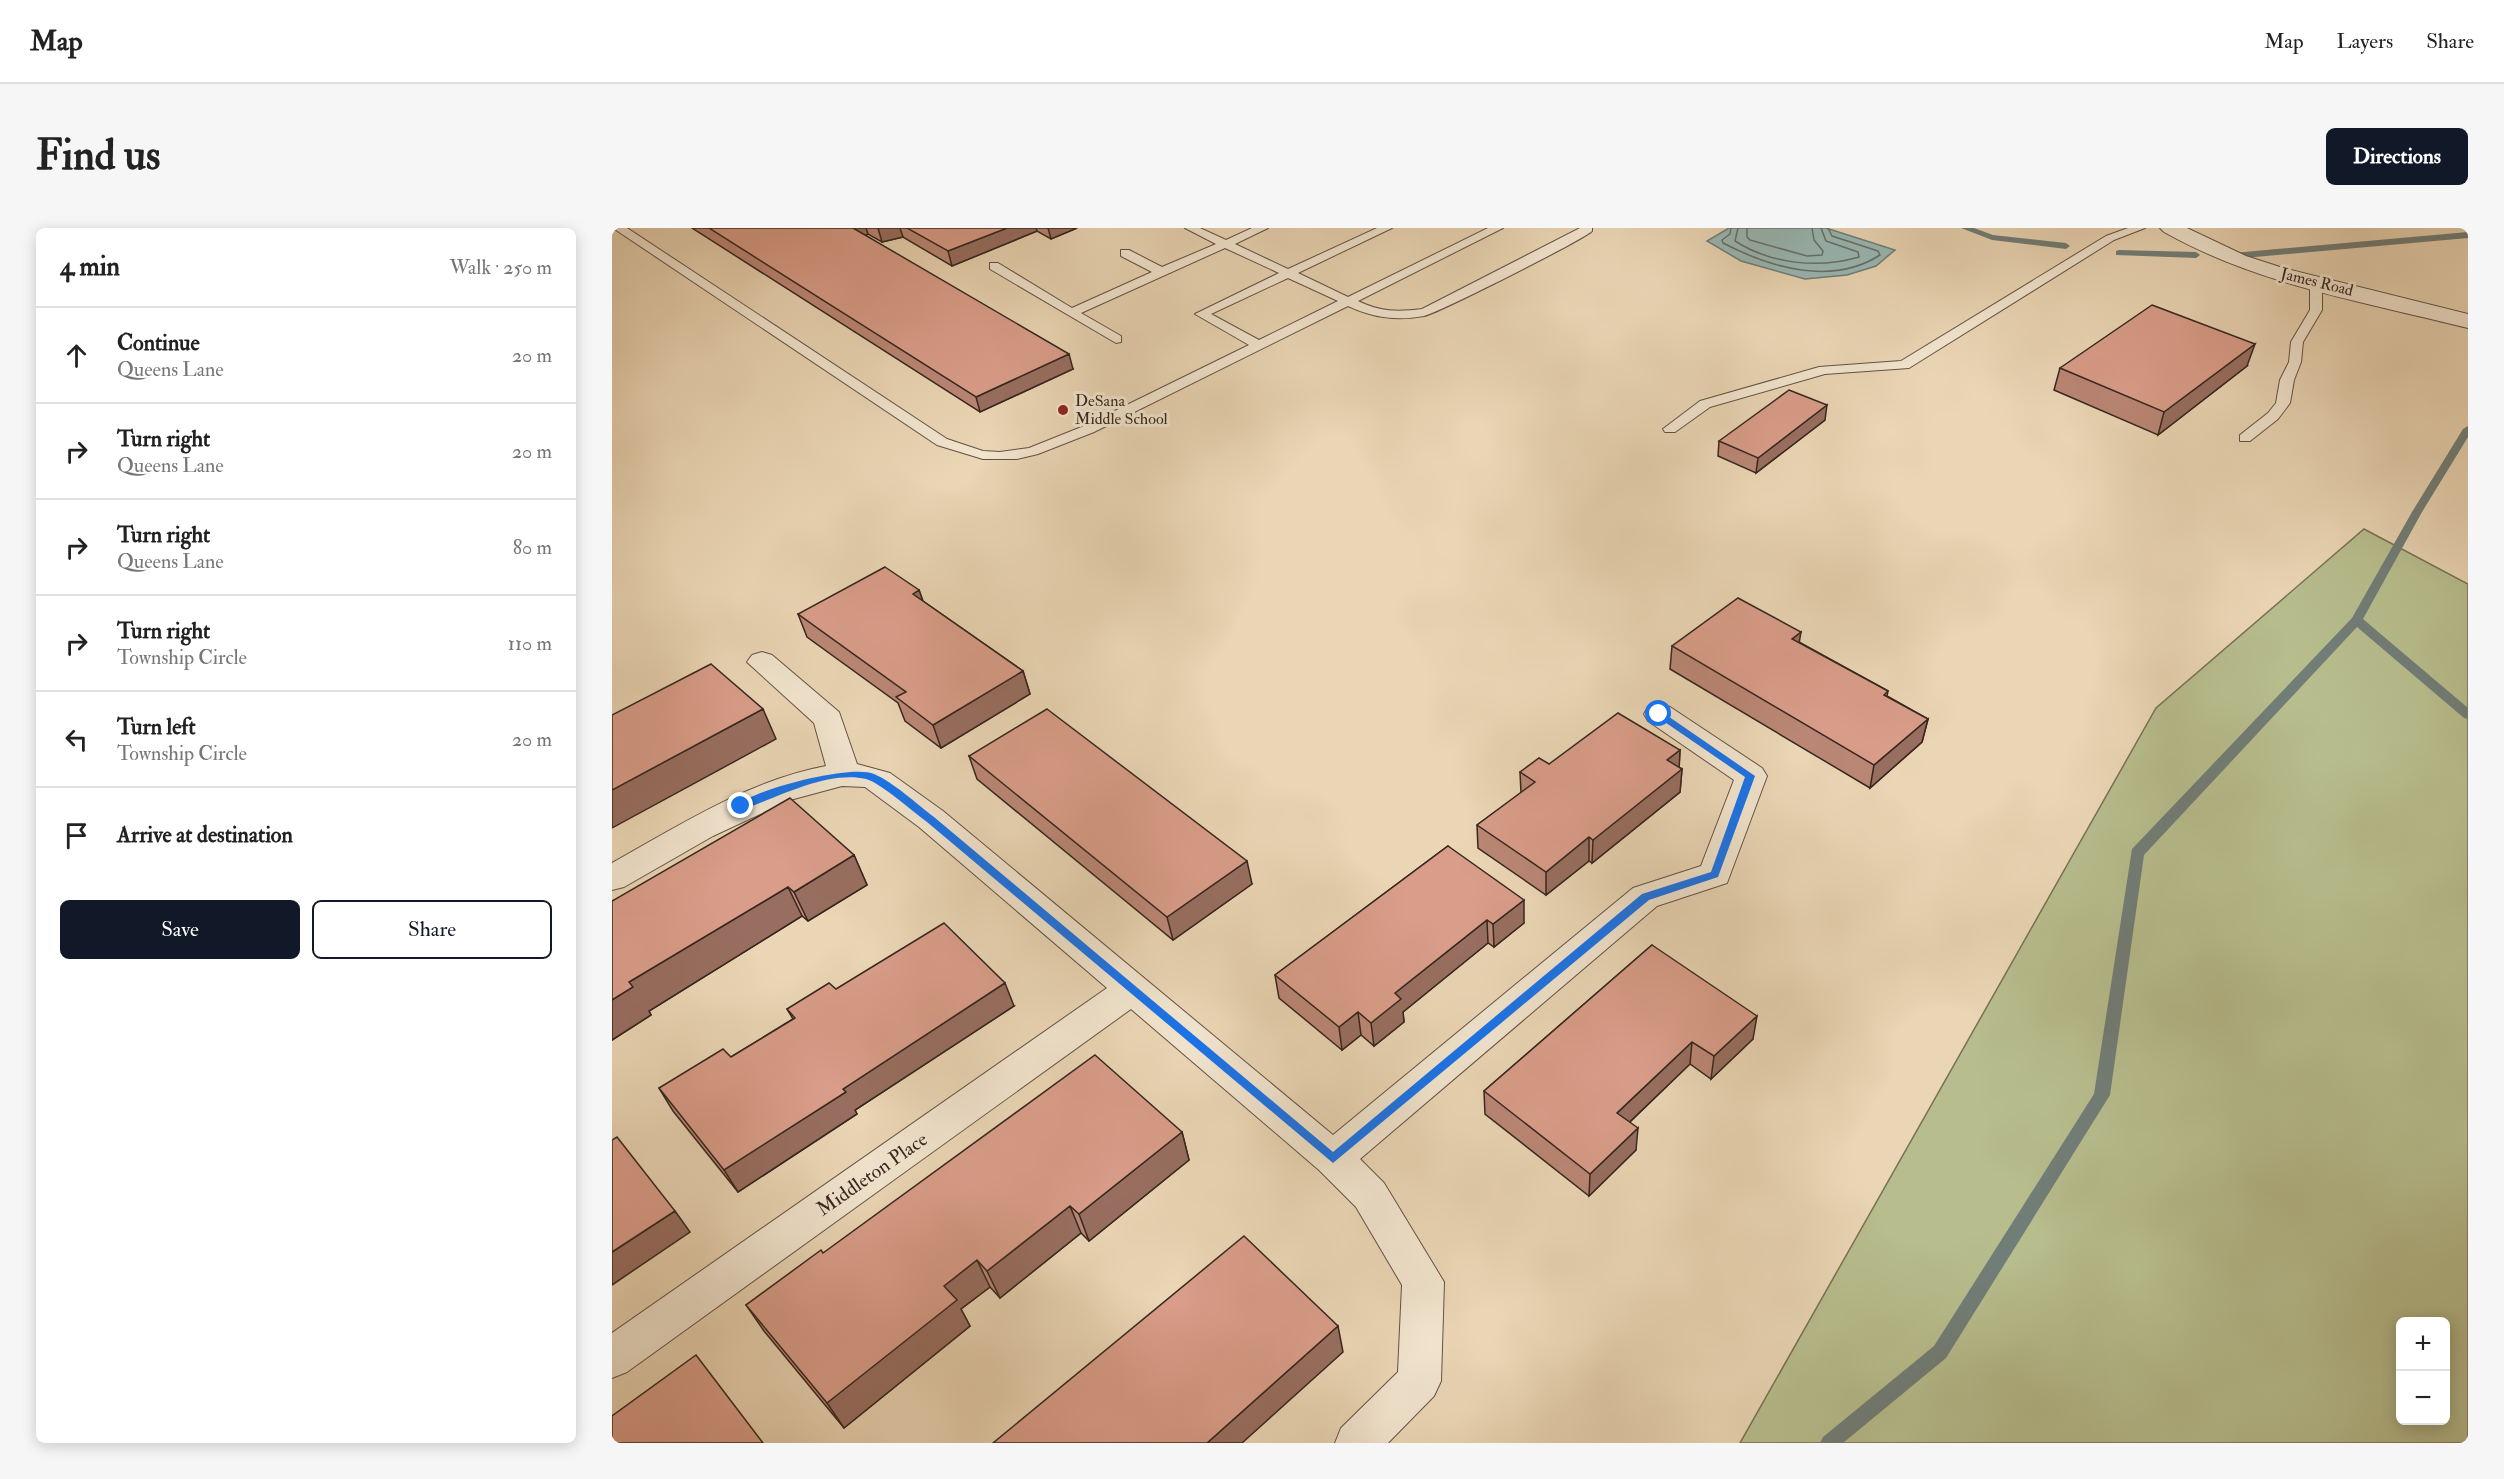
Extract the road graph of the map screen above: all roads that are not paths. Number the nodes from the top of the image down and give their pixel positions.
1 (619, 228) edge
2 (1191, 228) edge
3 (1262, 228) edge
4 (1386, 228) edge
5 (1497, 228) edge
6 (1586, 228) edge
7 (2139, 228) edge
8 (2171, 228) edge
9 (1223, 245) junction
10 (1125, 253) dead end
11 (994, 266) dead end
12 (1162, 272) junction
13 (1288, 274) junction
14 (2316, 283) junction
15 (1346, 301) junction
16 (1073, 312) junction
17 (2468, 321) edge
18 (1116, 339) dead end
19 (1258, 345) junction
20 (1670, 429) dead end
21 (2245, 438) dead end
22 (762, 662) dead end
23 (1659, 714) dead end
24 (844, 775) junction
25 (612, 878) edge
26 (1131, 990) junction
27 (1333, 1158) junction
28 (612, 1358) edge
29 (1357, 1443) edge

1 - 19 lane
2 - 9 lane
3 - 9 lane
4 - 13 lane
5 - 15 lane
6 - 15 lane
7 - 20 lane
8 - 14 street, James Road
9 - 12 lane
9 - 13 lane
10 - 12 lane
11 - 16 lane
12 - 16 lane
13 - 15 lane
13 - 19 lane
14 - 17 street, James Road
14 - 21 lane
15 - 19 lane
16 - 18 lane
22 - 24 street
23 - 27 street
24 - 25 street
24 - 26 street
26 - 27 street
26 - 28 street, Middleton Place
27 - 29 street

